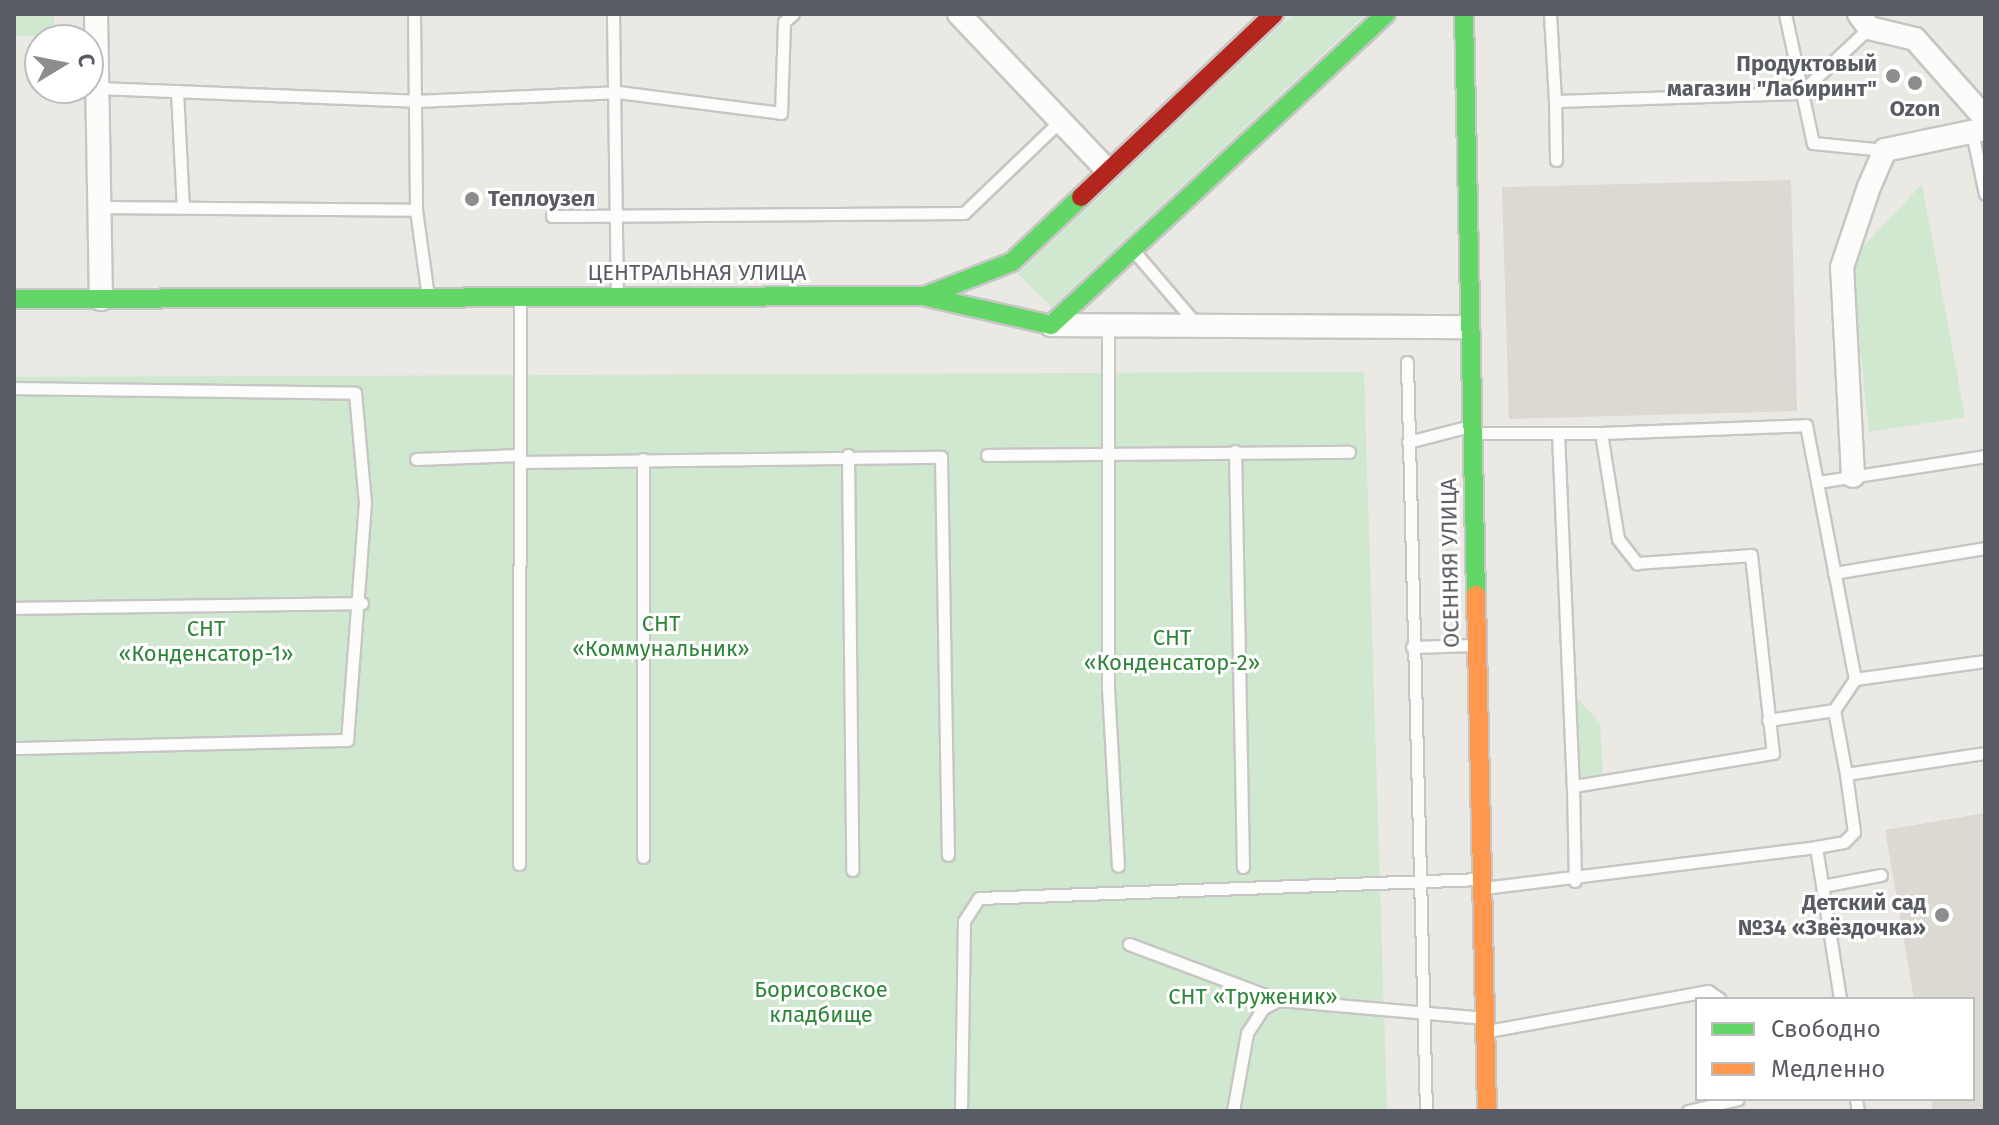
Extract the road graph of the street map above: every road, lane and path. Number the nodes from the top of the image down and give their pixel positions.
1 (414, 14) edge
2 (613, 14) edge
3 (793, 14) edge
4 (959, 14) edge
5 (1274, 14) edge
6 (1386, 14) edge
7 (1464, 14) edge
8 (1550, 14) edge
9 (1785, 14) edge
10 (1864, 21) edge
11 (104, 88) edge
12 (177, 91) junction
13 (618, 92) junction
14 (1800, 93) junction
15 (415, 101) junction
16 (1555, 101) junction
17 (98, 104) edge
18 (1060, 121) junction
19 (1981, 126) edge
20 (1885, 150) junction
21 (1556, 160) dead end
22 (1105, 168) junction
23 (1985, 194) edge
24 (99, 207) junction
25 (183, 208) junction
26 (416, 210) junction
27 (552, 216) dead end
28 (614, 216) junction
29 (1132, 249) junction
30 (1012, 262) junction
31 (925, 296) junction
32 (617, 297) junction
33 (428, 298) junction
34 (520, 298) junction
35 (14, 299) edge
36 (101, 299) junction
37 (1019, 321) junction
38 (1051, 325) junction
39 (1468, 327) junction
40 (1200, 328) junction
41 (1108, 329) junction
42 (1407, 362) dead end
43 (14, 388) edge
44 (1471, 430) junction
45 (1558, 433) junction
46 (1601, 433) junction
47 (1408, 442) junction
48 (1107, 450) junction
49 (1235, 451) junction
50 (1349, 452) dead end
51 (848, 455) junction
52 (987, 455) dead end
53 (1985, 456) edge
54 (520, 458) junction
55 (416, 459) dead end
56 (643, 459) junction
57 (1853, 476) junction
58 (1818, 482) junction
59 (1985, 548) edge
60 (1834, 573) junction
61 (362, 603) junction
62 (14, 608) edge
63 (1476, 645) junction
64 (1412, 647) junction
65 (1985, 661) edge
66 (1855, 679) junction
67 (1834, 710) junction
68 (1768, 720) junction
69 (14, 748) edge
70 (1985, 753) edge
71 (1846, 774) junction
72 (1573, 786) junction
73 (1816, 847) junction
74 (948, 855) dead end
75 (643, 857) dead end
76 (519, 864) dead end
77 (1118, 866) dead end
78 (1243, 867) dead end
79 (852, 870) dead end
80 (1881, 875) dead end
81 (1416, 881) junction
82 (1575, 881) junction
83 (1482, 884) junction
84 (1822, 886) junction
85 (1129, 944) dead end
86 (1717, 997) edge
87 (1840, 997) edge
88 (1279, 1000) junction
89 (1421, 1014) junction
90 (1485, 1025) junction
91 (1738, 1104) edge
92 (961, 1111) edge
93 (1233, 1111) edge
94 (1426, 1111) edge
95 (1487, 1111) edge
96 (1688, 1111) edge

1 - 15 lane
2 - 13 lane
3 - 13 lane
4 - 18 street
5 - 22 street, ЦЕНТРАЛЬНАЯ УЛИЦА
6 - 29 street
7 - 39 street, ОСЕННЯЯ УЛИЦА
8 - 16 lane
9 - 14 lane
10 - 14 lane
10 - 19 street
11 - 12 lane
12 - 15 lane
12 - 25 lane
13 - 15 lane
13 - 28 lane
14 - 16 lane
14 - 20 lane
15 - 26 lane
16 - 21 lane
17 - 24 street
18 - 22 street
18 - 28 lane
19 - 20 street
19 - 23 lane
20 - 57 street
22 - 30 street, ЦЕНТРАЛЬНАЯ УЛИЦА
24 - 25 lane
24 - 36 street
25 - 26 lane
26 - 33 lane
27 - 28 lane
28 - 32 lane
29 - 38 street
29 - 40 lane
30 - 31 street, ЦЕНТРАЛЬНАЯ УЛИЦА
30 - 37 street
31 - 32 street, ЦЕНТРАЛЬНАЯ УЛИЦА
31 - 37 street
32 - 34 street, ЦЕНТРАЛЬНАЯ УЛИЦА
33 - 34 street, ЦЕНТРАЛЬНАЯ УЛИЦА
33 - 36 street, ЦЕНТРАЛЬНАЯ УЛИЦА
34 - 54 lane
35 - 36 street, ЦЕНТРАЛЬНАЯ УЛИЦА
37 - 38 street
38 - 41 street
39 - 40 street
39 - 44 street, ОСЕННЯЯ УЛИЦА
40 - 41 street
41 - 48 lane
42 - 47 lane
43 - 61 lane
44 - 45 lane
44 - 47 lane
44 - 63 street, ОСЕННЯЯ УЛИЦА
45 - 46 lane
45 - 72 lane
46 - 58 lane
46 - 68 lane
47 - 64 lane
48 - 49 lane
48 - 52 lane
48 - 77 lane
49 - 50 lane
49 - 78 lane
51 - 56 lane
51 - 74 lane
51 - 79 lane
53 - 57 lane
54 - 55 lane
54 - 56 lane
54 - 76 lane
56 - 75 lane
57 - 58 lane
58 - 60 lane
59 - 60 lane
60 - 66 lane
61 - 62 lane
61 - 69 lane
63 - 64 lane
63 - 83 street, ОСЕННЯЯ УЛИЦА
64 - 81 lane
65 - 66 lane
66 - 67 lane
67 - 68 lane
67 - 71 lane
68 - 72 lane
70 - 71 lane
71 - 73 lane
72 - 82 lane
73 - 82 lane
73 - 84 lane
80 - 84 lane
81 - 83 lane
81 - 89 lane
81 - 92 lane
82 - 83 lane
83 - 90 street, ОСЕННЯЯ УЛИЦА
84 - 87 lane
85 - 88 lane
86 - 90 lane
88 - 89 lane
88 - 93 lane
89 - 90 lane
89 - 94 lane
90 - 95 street, ОСЕННЯЯ УЛИЦА
91 - 96 lane

